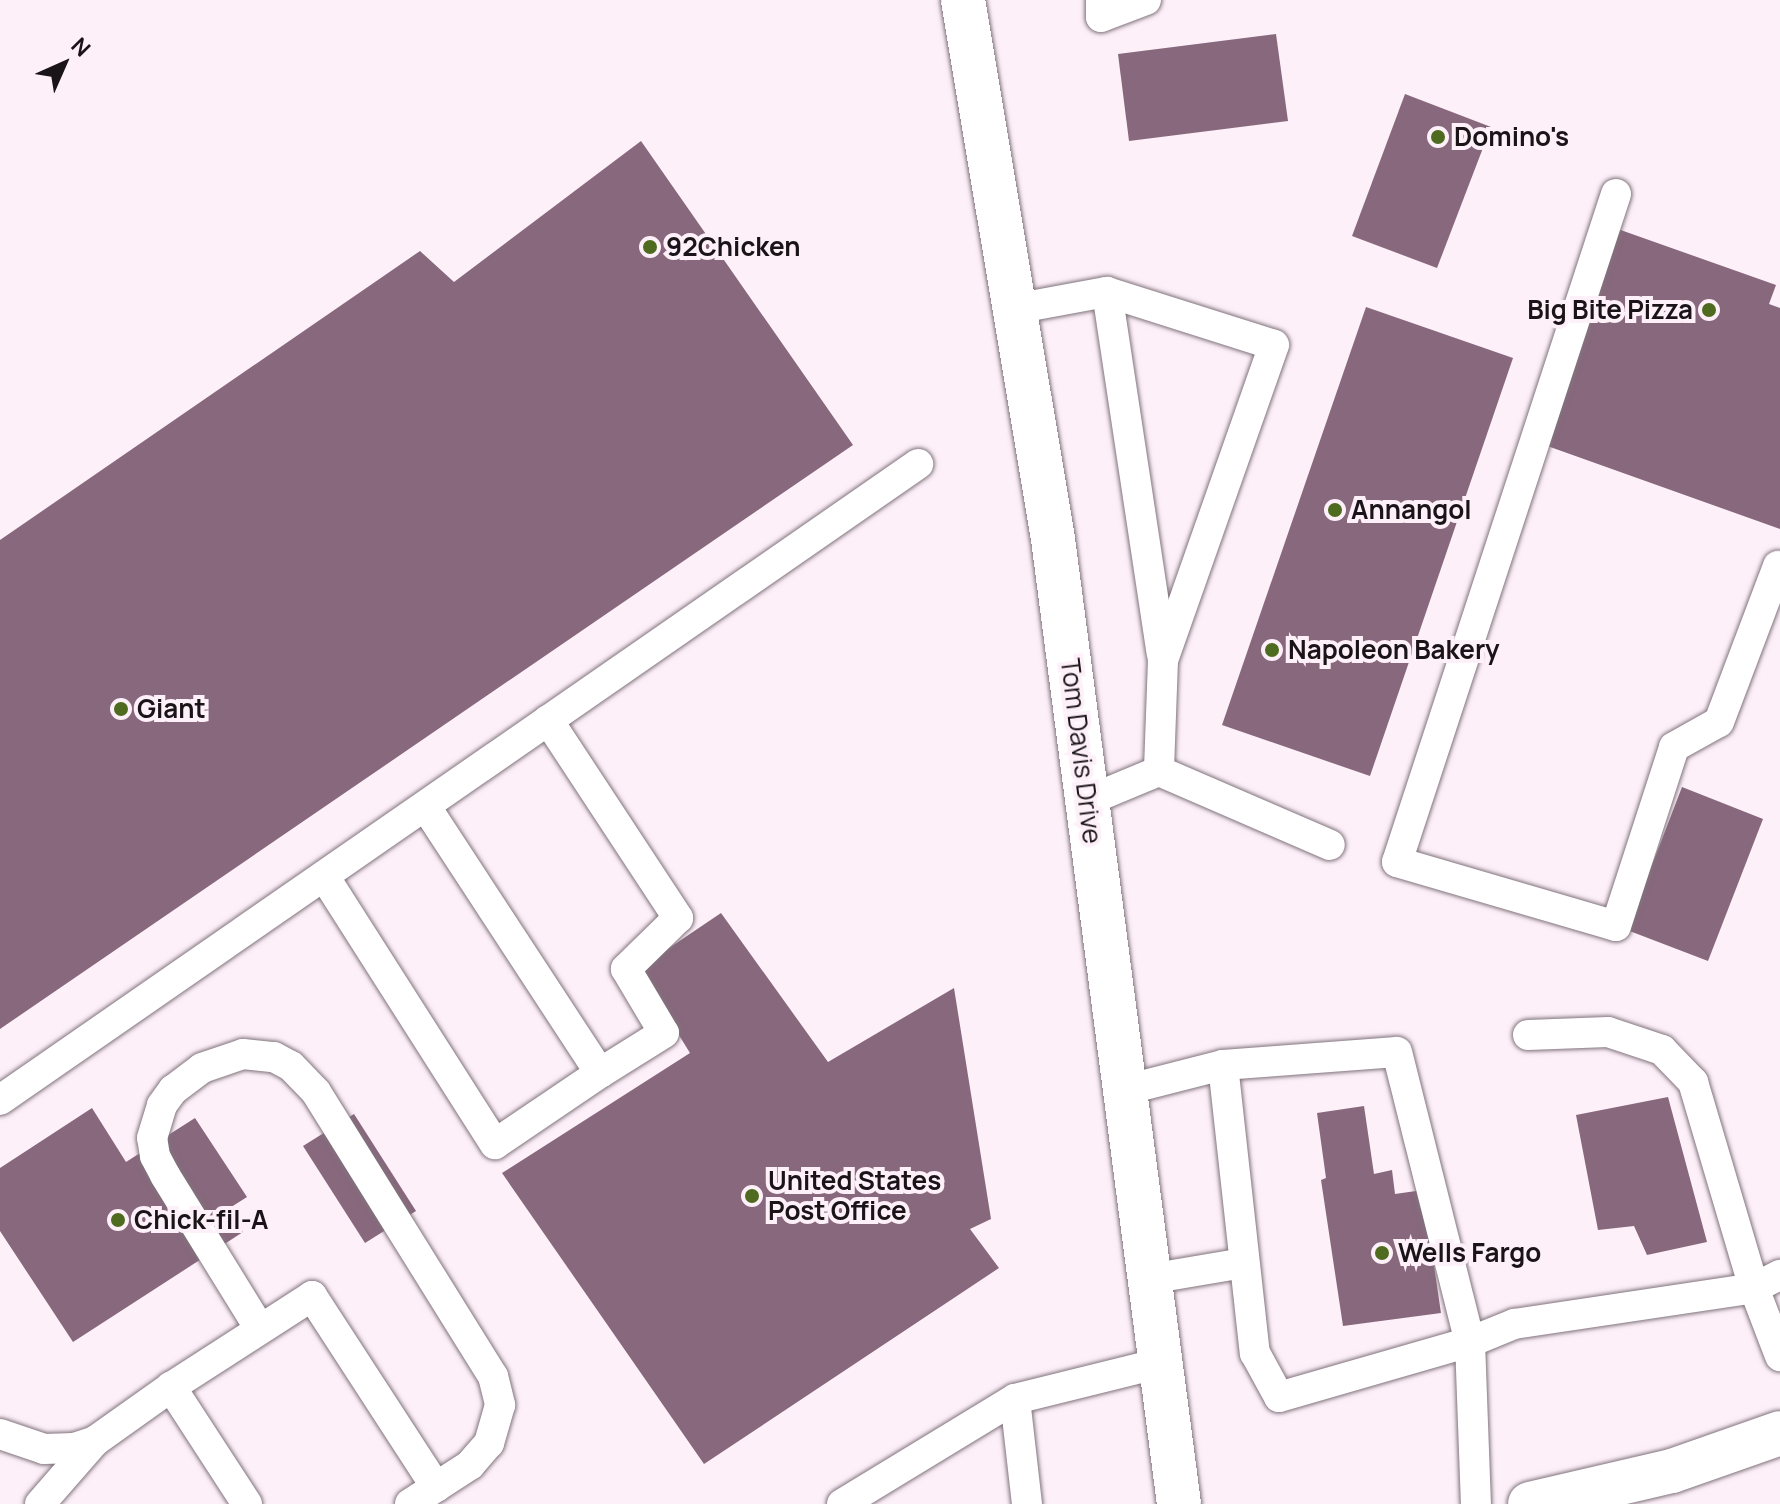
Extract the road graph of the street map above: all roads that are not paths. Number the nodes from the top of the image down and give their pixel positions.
1 (963, 0) edge
2 (1101, 0) edge
3 (1146, 0) edge
4 (1616, 194) dead end
5 (1107, 292) junction
6 (1014, 309) junction
7 (918, 464) dead end
8 (1778, 566) edge
9 (1163, 660) junction
10 (548, 720) junction
11 (1159, 771) junction
12 (1087, 801) junction
13 (425, 806) junction
14 (1330, 845) dead end
15 (324, 876) junction
16 (1528, 1035) dead end
17 (1223, 1065) junction
18 (600, 1073) junction
19 (1125, 1090) junction
20 (0, 1100) edge
21 (1244, 1263) junction
22 (1149, 1279) junction
23 (1767, 1281) edge
24 (260, 1329) junction
25 (1470, 1342) junction
26 (1780, 1356) edge
27 (1161, 1363) junction
28 (171, 1387) junction
29 (1015, 1399) junction
30 (1780, 1433) edge
31 (0, 1434) edge
32 (95, 1441) junction
33 (436, 1487) junction
34 (40, 1504) edge
35 (247, 1504) edge
36 (410, 1504) edge
37 (842, 1504) edge
38 (1027, 1504) edge
39 (1179, 1504) edge
40 (1476, 1504) edge
41 (1530, 1504) edge

1 - 6 street, Tom Davis Drive
2 - 3 lane
4 - 8 lane
5 - 6 lane
5 - 9 lane
5 - 9 lane
6 - 12 street, Tom Davis Drive
7 - 10 lane
9 - 11 lane
10 - 13 lane
10 - 18 lane
11 - 12 lane
11 - 14 lane
12 - 19 street, Tom Davis Drive
13 - 15 lane
13 - 18 lane
15 - 18 lane
15 - 20 lane
16 - 23 lane
17 - 19 lane
17 - 21 lane
17 - 25 lane
19 - 22 street, Tom Davis Drive
21 - 22 lane
21 - 25 lane
22 - 27 street, Tom Davis Drive
23 - 25 lane
23 - 26 lane
24 - 28 lane
24 - 33 lane
24 - 33 lane
25 - 40 lane
27 - 29 lane
27 - 39 street, Tom Davis Drive
28 - 32 lane
28 - 35 lane
29 - 37 lane
29 - 38 lane
30 - 41 street
31 - 32 lane
32 - 34 lane
33 - 36 lane

